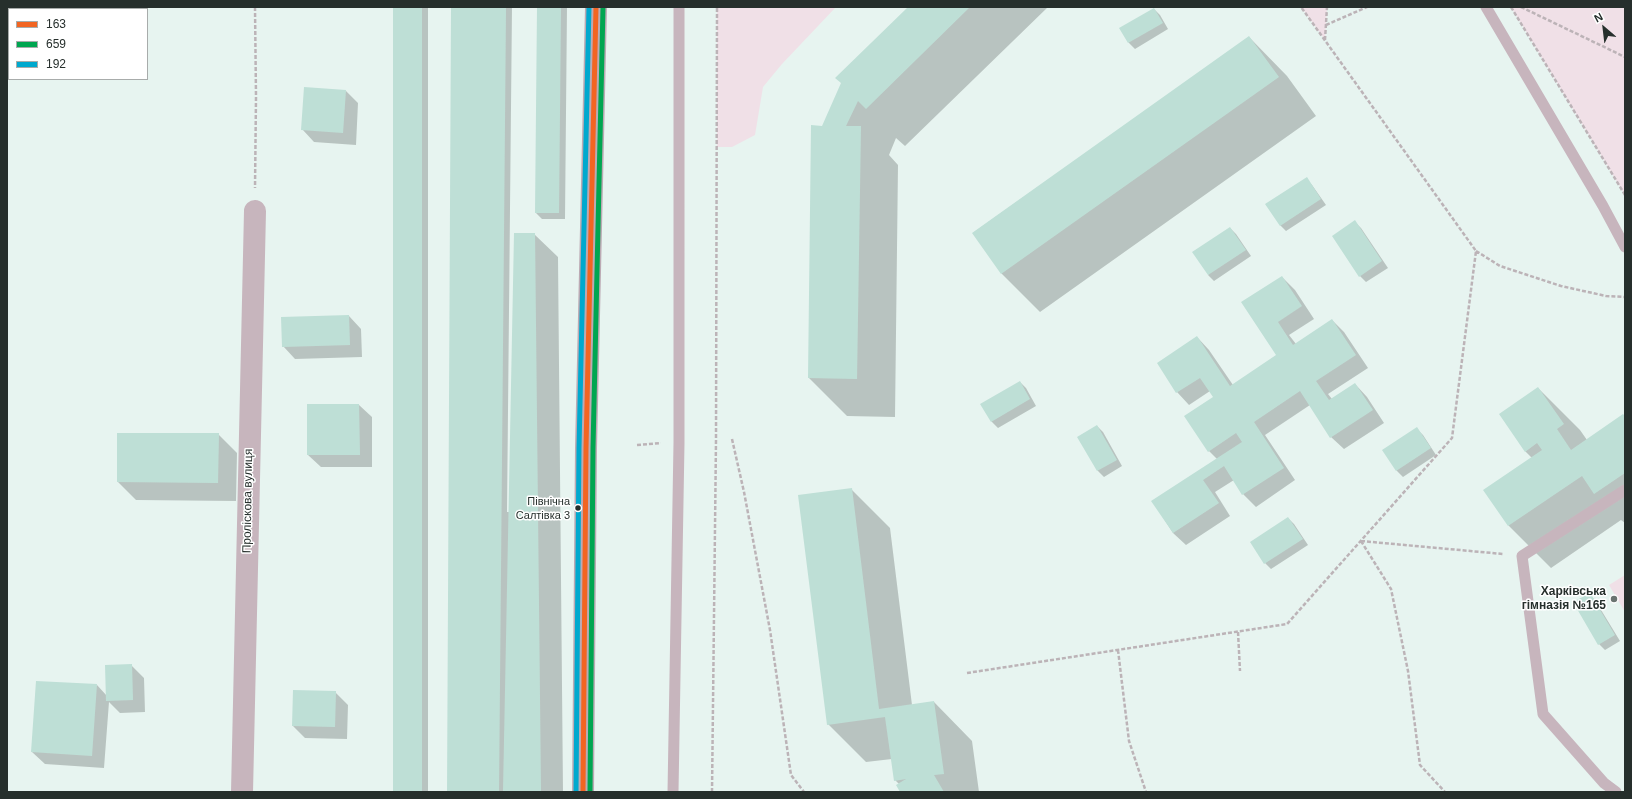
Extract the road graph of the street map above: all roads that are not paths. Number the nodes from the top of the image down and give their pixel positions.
1 (596, 7) edge
2 (679, 7) edge
3 (1486, 7) edge
4 (255, 211) road end
5 (1625, 247) edge
6 (1625, 490) edge
7 (242, 792) edge
8 (583, 792) edge
9 (673, 792) edge
10 (1616, 792) edge

1 - 8 main road
2 - 9 lane
3 - 5 lane
4 - 7 street, Проліскова вулиця
6 - 10 lane

